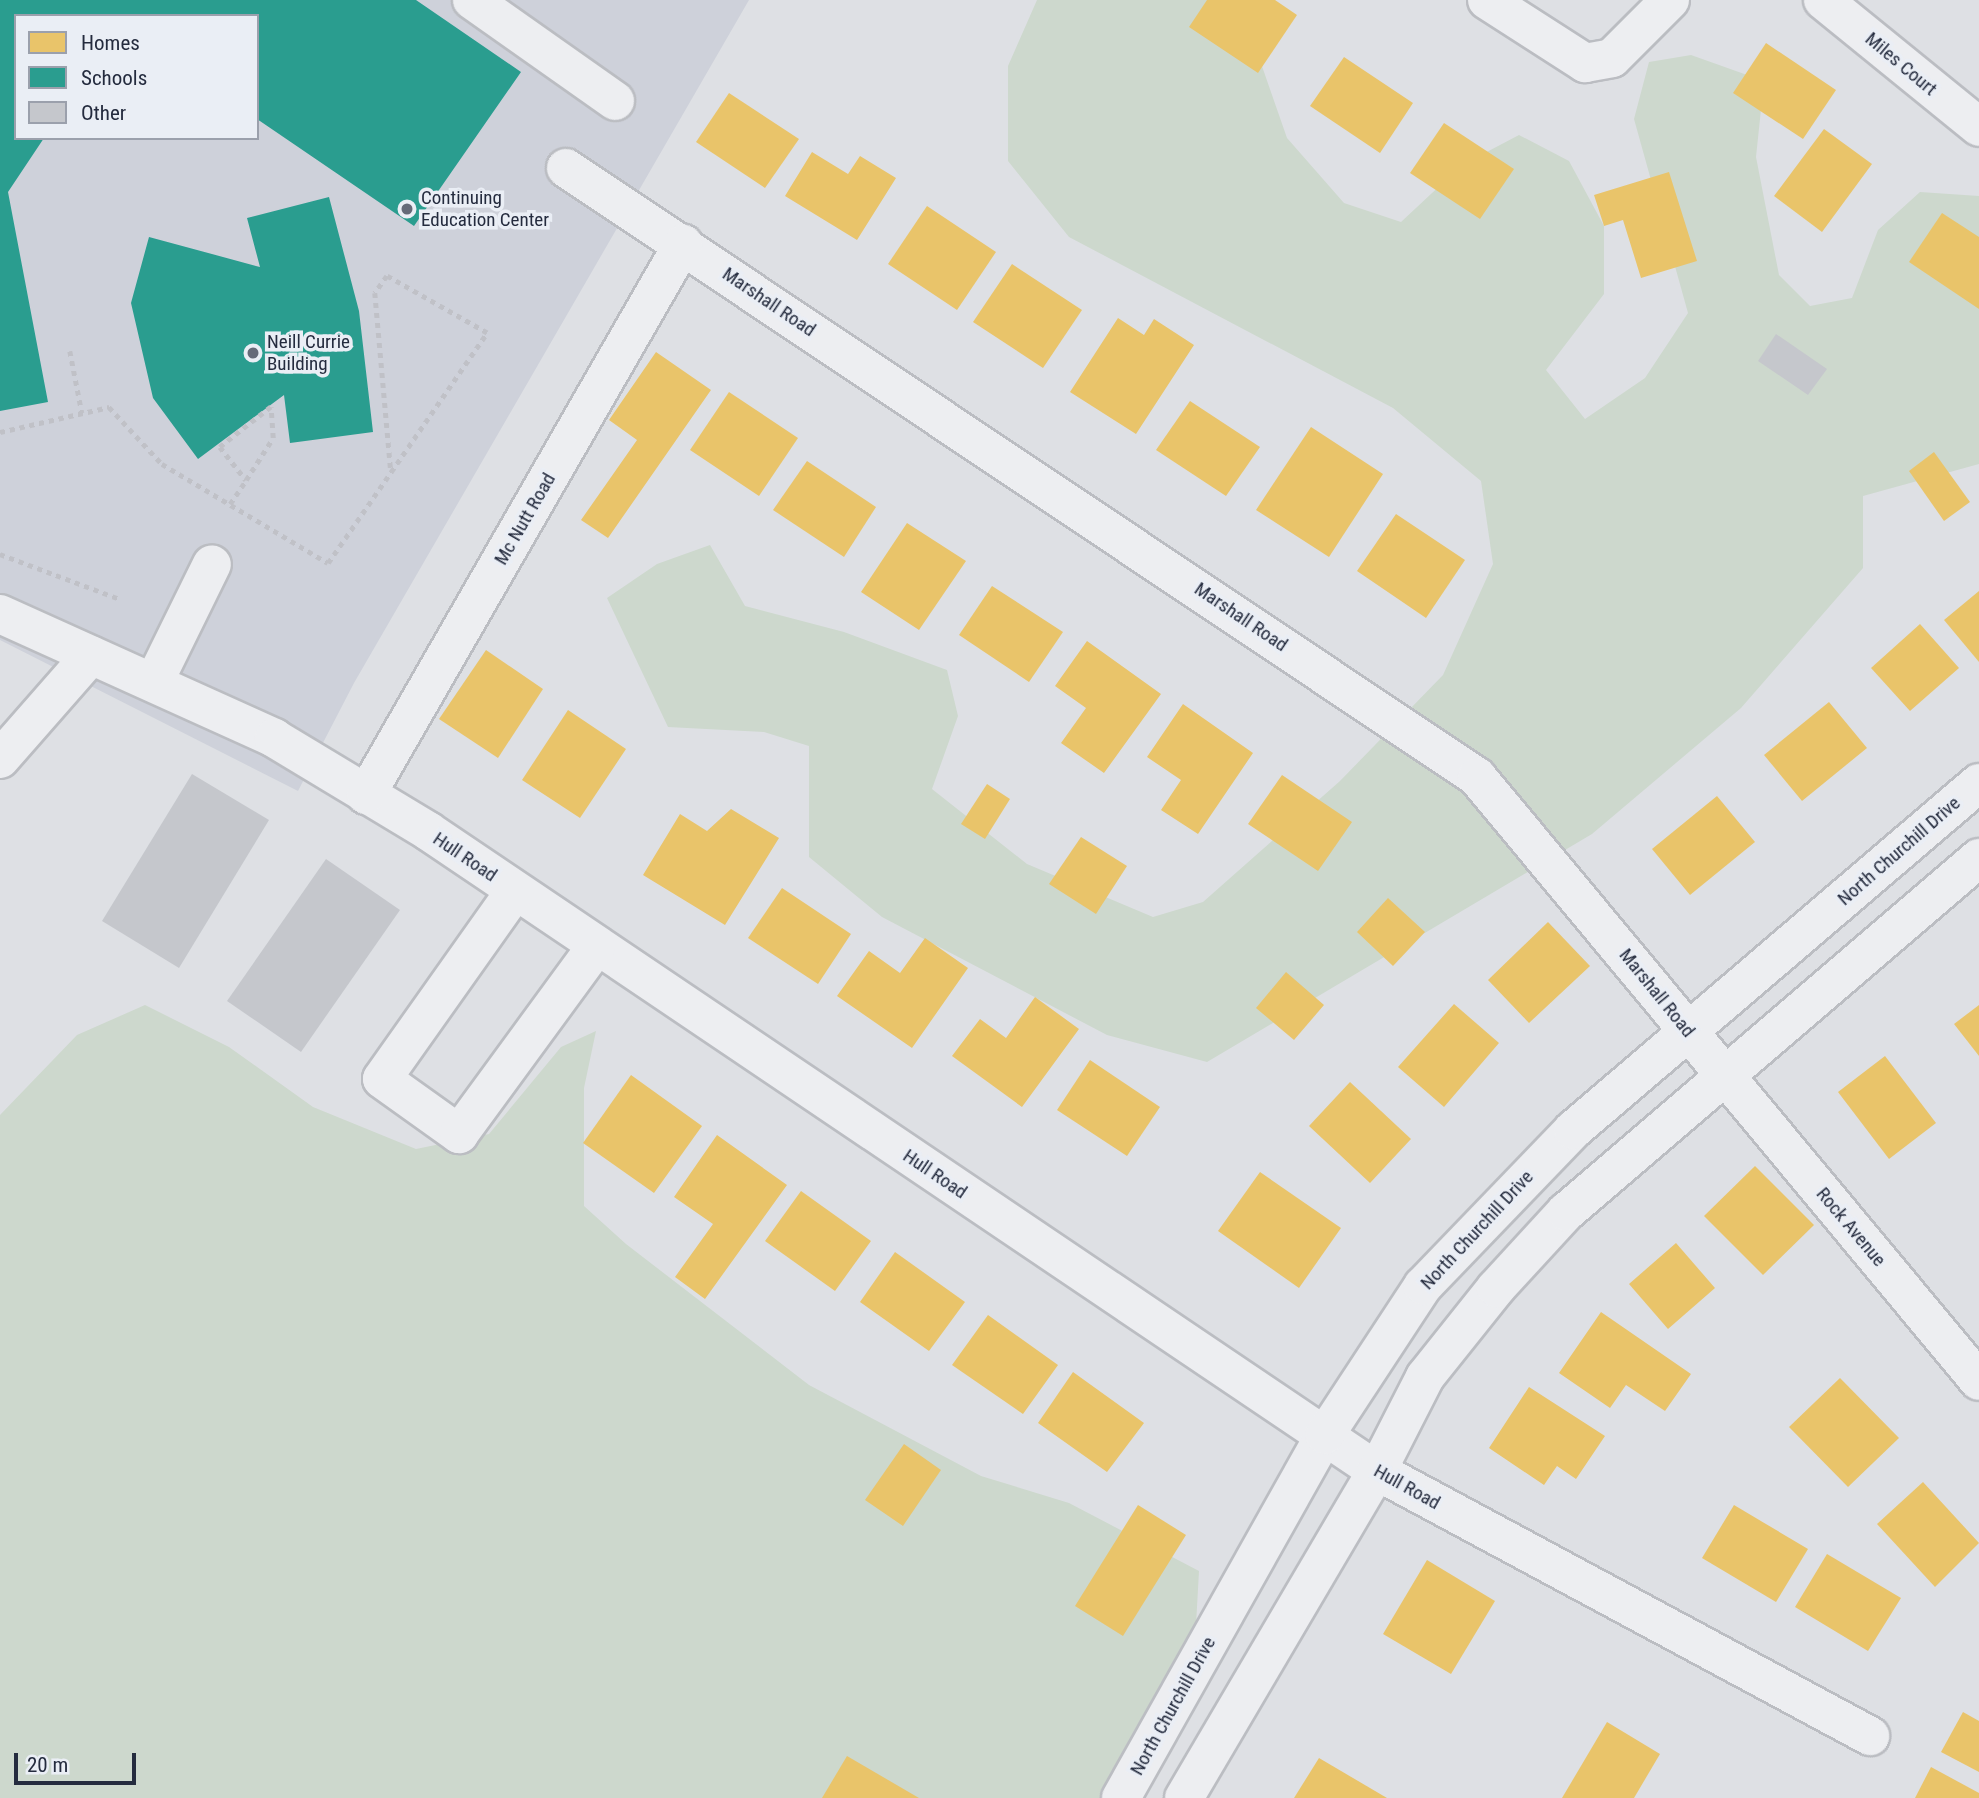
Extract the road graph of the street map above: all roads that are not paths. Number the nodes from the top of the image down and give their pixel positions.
1 (472, 0) edge
2 (1487, 0) edge
3 (1670, 0) edge
4 (1823, 0) edge
5 (615, 101) dead end
6 (1979, 127) edge
7 (566, 168) dead end
8 (683, 244) junction
9 (212, 564) dead end
10 (0, 614) edge
11 (91, 655) junction
12 (154, 682) junction
13 (0, 759) edge
14 (1979, 783) edge
15 (366, 795) junction
16 (1979, 858) edge
17 (514, 891) junction
18 (596, 947) junction
19 (1688, 1031) junction
20 (1723, 1073) junction
21 (1979, 1381) edge
22 (1325, 1435) junction
23 (1377, 1471) junction
24 (1870, 1736) dead end
25 (1121, 1798) edge
26 (1184, 1798) edge

1 - 5 street
2 - 3 street
4 - 6 street, Miles Court
7 - 8 street, Marshall Road
8 - 15 street, Mc Nutt Road
8 - 19 street, Marshall Road
9 - 12 street
10 - 11 street, Hull Road
11 - 12 street, Hull Road
11 - 13 street
12 - 15 street, Hull Road
14 - 19 street, North Churchill Drive
15 - 17 street, Hull Road
16 - 20 street
17 - 18 street, Hull Road
17 - 18 street
18 - 22 street, Hull Road
19 - 20 street, Marshall Road
19 - 22 street, North Churchill Drive
20 - 21 street, Rock Avenue
20 - 23 street
22 - 23 street, Hull Road
22 - 25 street, North Churchill Drive
23 - 24 street, Hull Road
23 - 26 street

